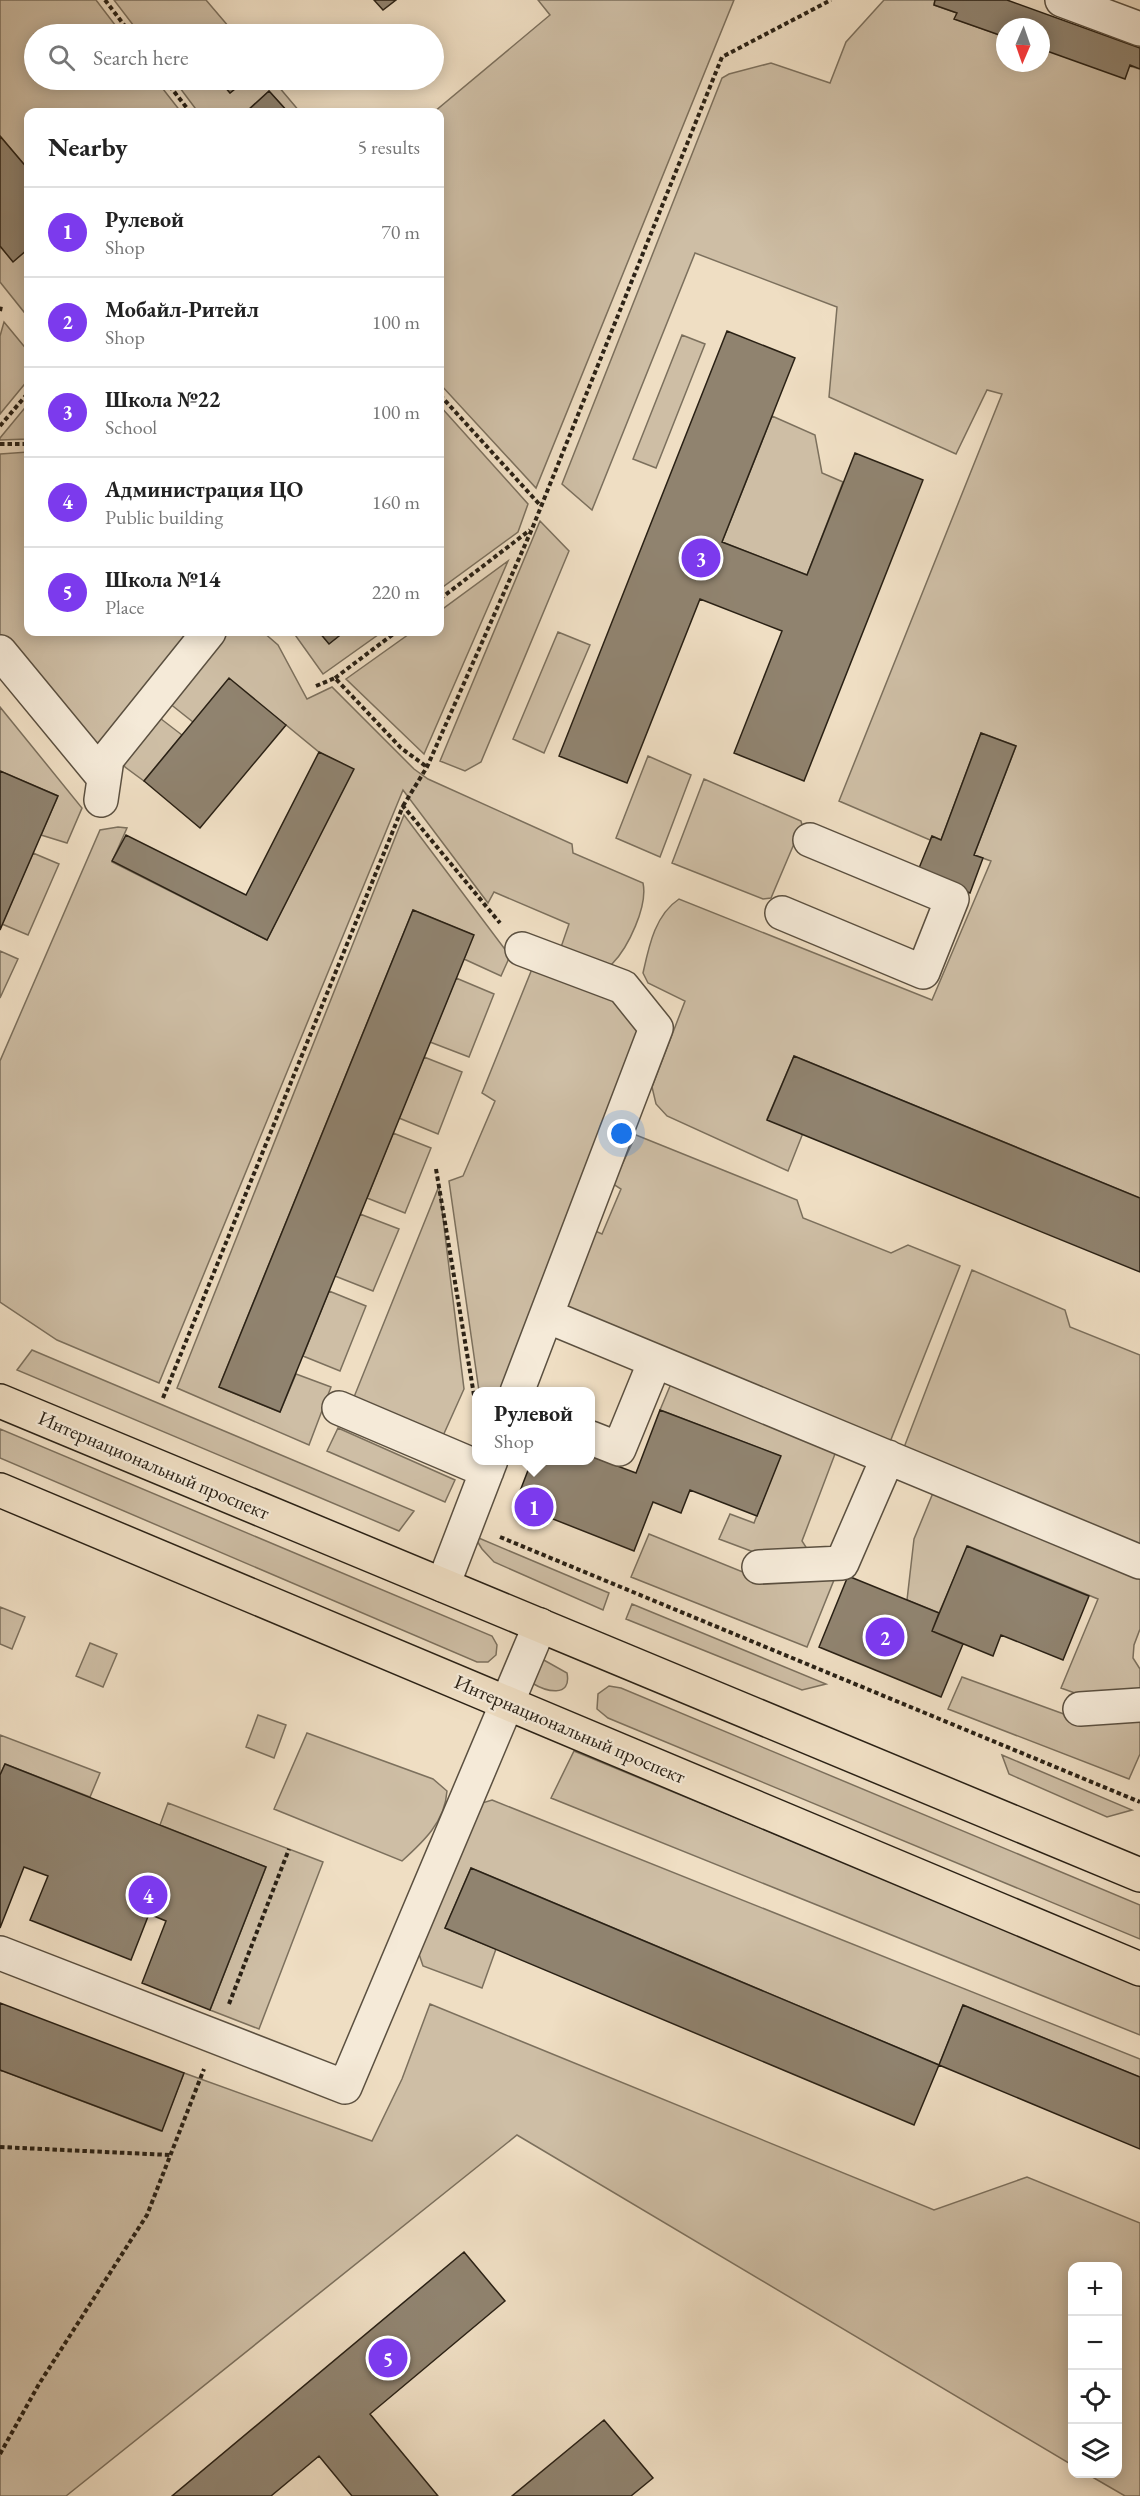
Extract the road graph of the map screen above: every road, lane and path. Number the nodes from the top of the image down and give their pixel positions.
1 (105, 0) edge
2 (831, 0) edge
3 (1062, 0) edge
4 (123, 24) edge
5 (1140, 29) edge
6 (173, 90) edge
7 (187, 108) edge
8 (24, 398) edge
9 (444, 399) edge
10 (0, 426) edge
11 (0, 444) edge
12 (24, 444) edge
13 (540, 505) junction
14 (532, 529) junction
15 (444, 596) edge
16 (206, 636) edge
17 (391, 636) edge
18 (0, 652) edge
19 (334, 678) junction
20 (316, 686) dead end
21 (427, 767) junction
22 (403, 806) junction
23 (810, 840) dead end
24 (782, 913) dead end
25 (522, 949) joint
26 (436, 1169) dead end
27 (547, 1316) junction
28 (655, 1361) junction
29 (473, 1387) edge
30 (520, 1387) edge
31 (163, 1398) dead end
32 (0, 1401) edge
33 (339, 1408) dead end
34 (595, 1440) edge
35 (888, 1457) junction
36 (472, 1459) edge
37 (489, 1466) edge
38 (0, 1490) edge
39 (466, 1523) junction
40 (1140, 1562) edge
41 (759, 1567) dead end
42 (443, 1585) junction
43 (540, 1625) junction
44 (507, 1702) junction
45 (1140, 1705) edge
46 (1080, 1710) dead end
47 (1140, 1802) edge
48 (289, 1849) dead end
49 (1140, 1875) edge
50 (0, 1953) edge
51 (1140, 1969) edge
52 (216, 2038) junction
53 (0, 2147) edge
54 (170, 2155) junction
55 (0, 2454) edge

1 - 4 path
2 - 13 path
3 - 5 street
6 - 7 path
8 - 10 path
9 - 13 path
11 - 12 path
13 - 14 path
14 - 15 path
14 - 21 path
16 - 18 street
17 - 19 path
19 - 20 path
19 - 21 path
21 - 22 path
22 - 25 path
22 - 31 path
23 - 24 street
25 - 27 street
26 - 29 path
27 - 28 street
27 - 30 street
28 - 34 street
28 - 35 street
32 - 42 main road, Интернациональный проспект
33 - 36 street
35 - 40 street
35 - 41 street
37 - 39 street
38 - 44 main road, Интернациональный проспект
39 - 42 street
39 - 47 path
42 - 43 main road, Интернациональный проспект
43 - 44 street
43 - 49 main road, Интернациональный проспект
44 - 51 main road, Интернациональный проспект
44 - 52 street
45 - 46 street
48 - 52 path
50 - 52 street
52 - 54 path
53 - 54 path
54 - 55 path

